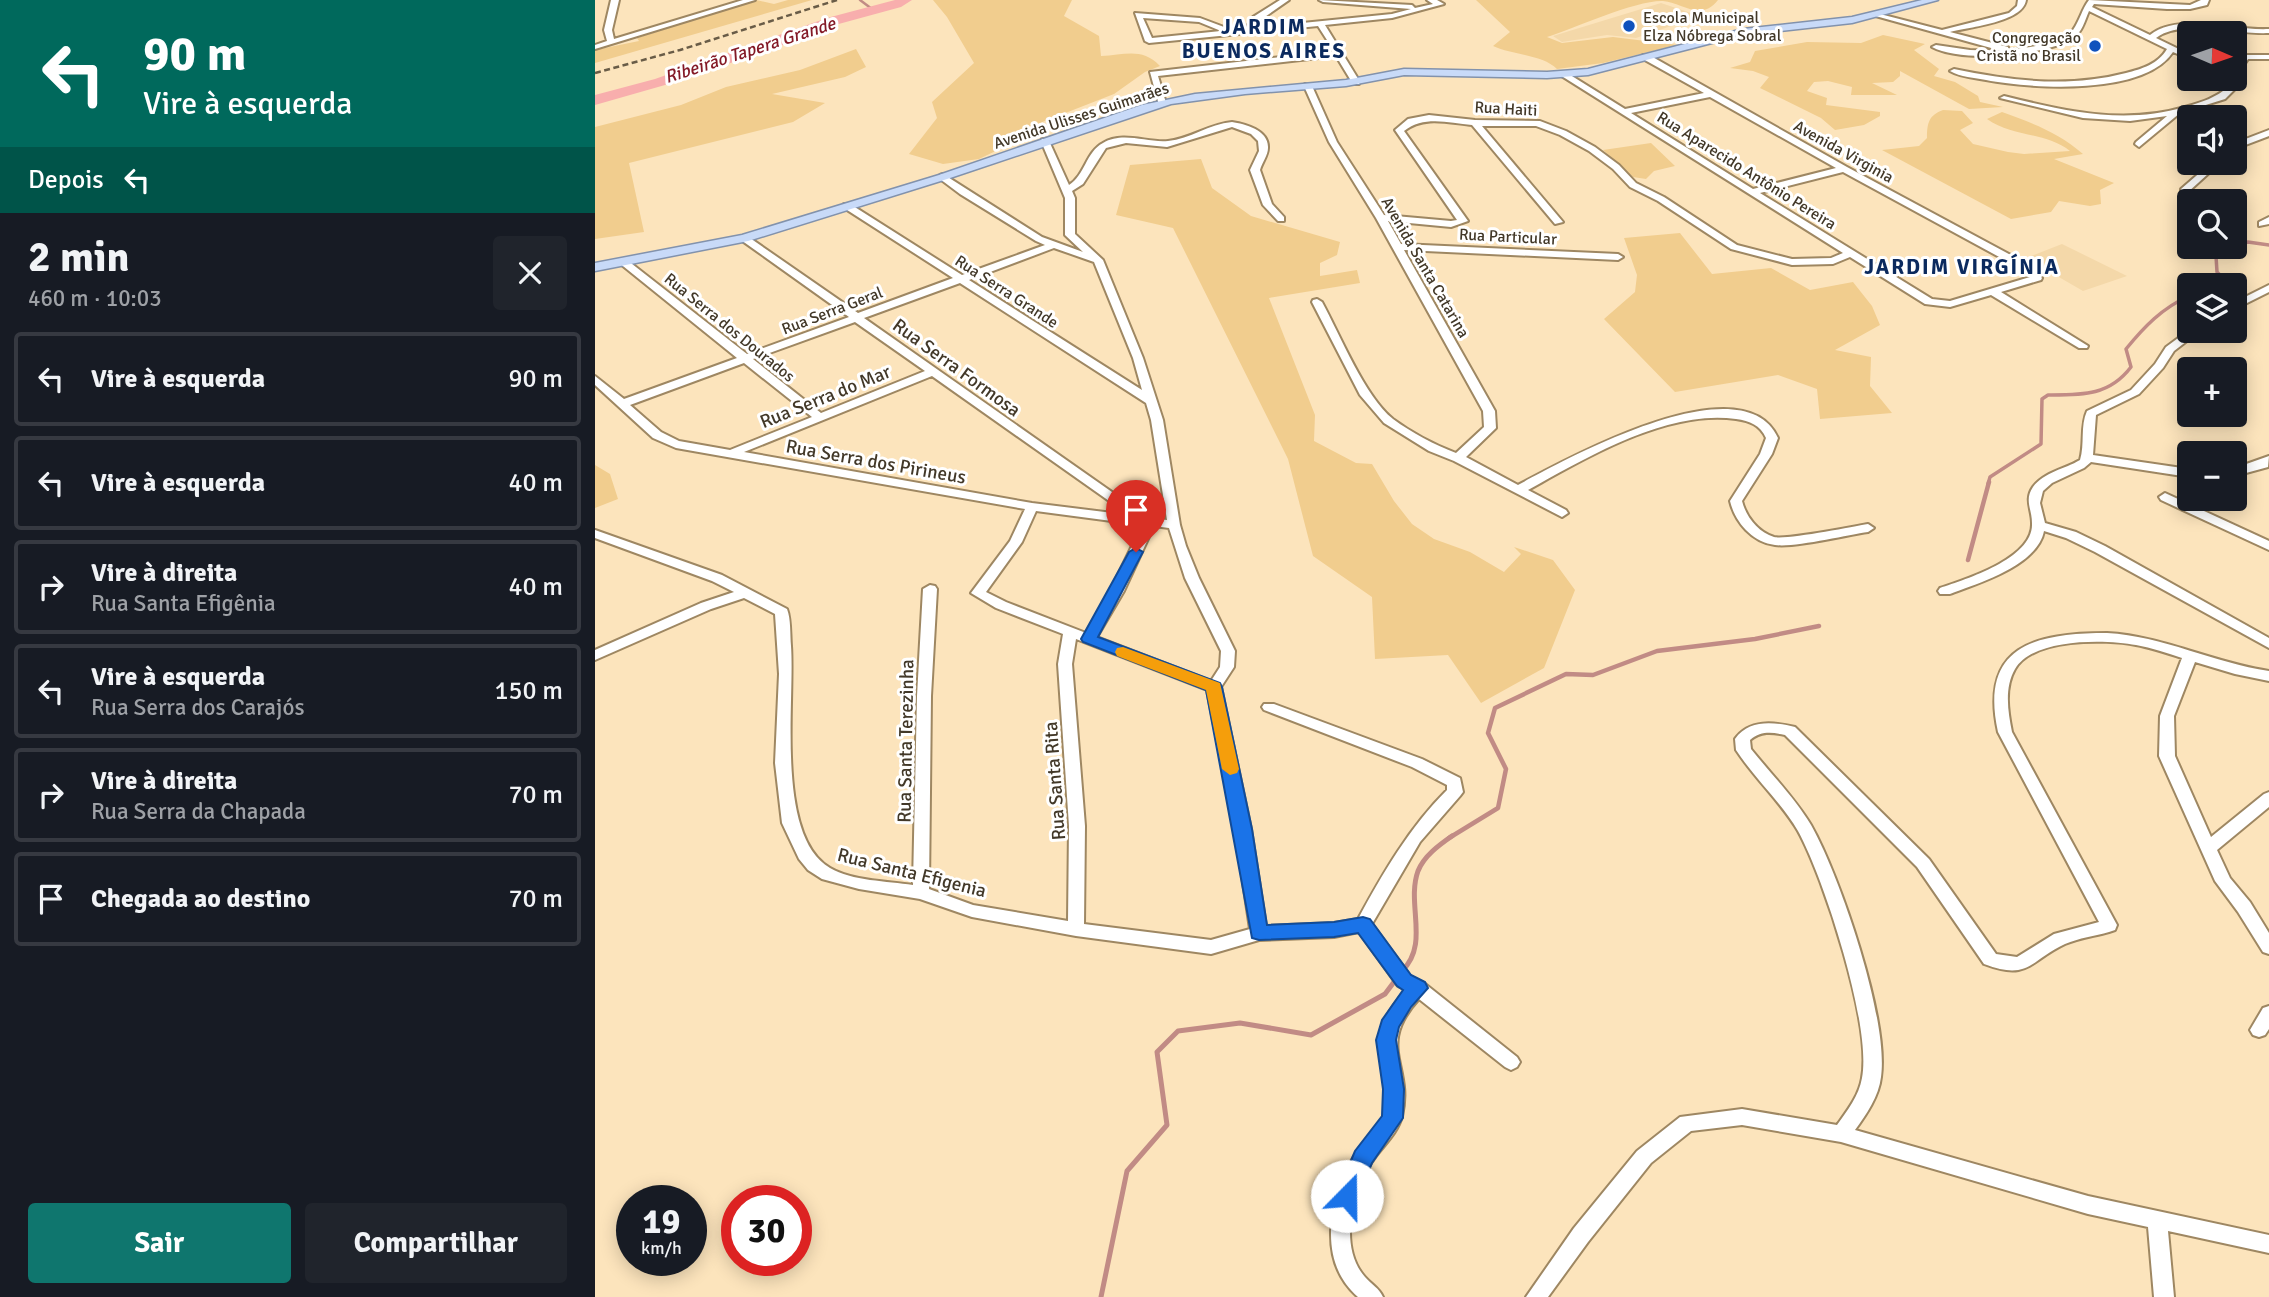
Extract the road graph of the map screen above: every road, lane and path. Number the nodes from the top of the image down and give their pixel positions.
1 (615, 0) edge
2 (751, 0) edge
3 (1285, 0) edge
4 (1323, 0) edge
5 (1431, 0) edge
6 (1933, 0) edge
7 (2022, 0) edge
8 (2205, 0) edge
9 (721, 4) edge
10 (2087, 7) junction
11 (1424, 9) junction
12 (1876, 15) junction
13 (1321, 24) junction
14 (1247, 31) junction
15 (1940, 32) junction
16 (2269, 32) edge
17 (1232, 33) junction
18 (2152, 37) junction
19 (611, 43) junction
20 (595, 47) edge
21 (1936, 47) dead end
22 (2172, 48) junction
23 (2009, 50) junction
24 (2177, 51) edge
25 (1339, 53) junction
26 (1646, 57) junction
27 (2247, 57) edge
28 (2269, 57) edge
29 (1954, 71) dead end
30 (1564, 75) junction
31 (1356, 82) junction
32 (1308, 86) junction
33 (2229, 91) edge
34 (1711, 94) junction
35 (2004, 99) dead end
36 (1161, 103) junction
37 (2197, 105) edge
38 (2177, 111) edge
39 (1624, 112) junction
40 (2177, 112) edge
41 (1475, 123) junction
42 (2269, 133) edge
43 (1045, 141) junction
44 (2247, 141) edge
45 (2139, 144) dead end
46 (1844, 169) junction
47 (2202, 175) edge
48 (943, 177) junction
49 (2186, 189) edge
50 (1066, 190) junction
51 (1752, 192) junction
52 (847, 206) junction
53 (1381, 218) junction
54 (1281, 219) dead end
55 (1558, 222) dead end
56 (744, 238) junction
57 (1053, 245) junction
58 (1397, 247) junction
59 (1852, 253) junction
60 (1618, 257) dead end
61 (1098, 260) junction
62 (623, 262) junction
63 (595, 267) edge
64 (2029, 269) joint
65 (960, 280) junction
66 (2269, 288) edge
67 (1992, 291) junction
68 (2247, 300) edge
69 (1317, 302) dead end
70 (856, 317) junction
71 (2178, 343) edge
72 (2083, 346) dead end
73 (745, 360) junction
74 (933, 372) junction
75 (595, 379) edge
76 (1151, 401) junction
77 (622, 404) junction
78 (818, 416) junction
79 (730, 454) junction
80 (1458, 458) junction
81 (2087, 458) junction
82 (2269, 460) edge
83 (2247, 469) edge
84 (2177, 471) edge
85 (1518, 490) junction
86 (2165, 497) dead end
87 (1033, 507) junction
88 (1562, 513) dead end
89 (1149, 524) junction
90 (1174, 525) junction
91 (2039, 525) junction
92 (1868, 528) dead end
93 (595, 534) edge
94 (2269, 546) edge
95 (930, 589) dead end
96 (1945, 591) dead end
97 (745, 593) junction
98 (1070, 632) junction
99 (1089, 639) junction
100 (2269, 644) edge
101 (595, 655) edge
102 (2190, 657) junction
103 (2269, 676) edge
104 (1214, 687) junction
105 (1269, 707) dead end
106 (2269, 799) edge
107 (2208, 849) junction
108 (921, 893) junction
109 (1363, 925) junction
110 (1076, 929) junction
111 (1259, 933) junction
112 (2269, 947) edge
113 (1411, 984) junction
114 (2269, 1013) edge
115 (2259, 1030) dead end
116 (1511, 1062) dead end
117 (1841, 1134) junction
118 (2157, 1221) junction
119 (2269, 1244) edge
120 (1374, 1297) edge
121 (1537, 1297) edge
122 (2164, 1297) edge

1 - 19 street
2 - 9 street
3 - 14 street
4 - 11 street
5 - 11 street
6 - 12 main road, Avenida Ulisses Guimarães
7 - 15 street
8 - 10 street
9 - 19 street
10 - 18 street
10 - 23 street
11 - 13 street
12 - 15 street
12 - 26 main road, Avenida Ulisses Guimarães
13 - 14 street
13 - 25 street
14 - 17 street
15 - 23 street
16 - 18 street
17 - 17 street
18 - 22 street
19 - 20 street
21 - 23 street
22 - 24 street
22 - 29 street
25 - 31 street
25 - 36 street
26 - 30 main road, Avenida Ulisses Guimarães
26 - 34 street, Avenida Virginia
27 - 28 street
30 - 31 main road, Avenida Ulisses Guimarães
30 - 39 street, Rua Aparecido Antônio Pereira
31 - 32 main road, Avenida Ulisses Guimarães
32 - 36 main road, Avenida Ulisses Guimarães
32 - 53 street, Avenida Santa Catarina
33 - 37 street
34 - 39 street
34 - 46 street, Avenida Virginia
35 - 38 street
36 - 43 main road, Avenida Ulisses Guimarães
39 - 51 street, Rua Aparecido Antônio Pereira
40 - 45 street
41 - 53 street, Rua Haiti
41 - 55 street
41 - 59 street, Rua Haiti
42 - 44 street
43 - 48 main road, Avenida Ulisses Guimarães
43 - 50 street
46 - 51 street
46 - 64 street, Avenida Virginia
47 - 49 street
48 - 52 main road, Avenida Ulisses Guimarães
48 - 57 street
50 - 54 street
50 - 61 street
51 - 59 street, Rua Aparecido Antônio Pereira
52 - 56 main road, Avenida Ulisses Guimarães
52 - 65 street, Rua Serra Grande
53 - 58 street, Avenida Santa Catarina
56 - 62 main road, Avenida Ulisses Guimarães
56 - 70 street, Rua Serra Formosa
57 - 61 street
57 - 65 street, Rua Serra Geral
58 - 60 street, Rua Particular
58 - 80 street, Avenida Santa Catarina
59 - 67 street, Rua Aparecido Antônio Pereira
61 - 76 street
62 - 63 main road, Avenida Ulisses Guimarães
62 - 73 street, Rua Serra dos Dourados
64 - 67 street, Rua Aparecido Antônio Pereira
65 - 70 street, Rua Serra Geral
65 - 76 street, Rua Serra Grande
66 - 68 street
67 - 72 street
69 - 80 street
70 - 73 street, Rua Serra Geral
70 - 74 street, Rua Serra Formosa
71 - 81 street
73 - 77 street, Rua Serra Geral
73 - 78 street, Rua Serra dos Dourados
74 - 78 street, Rua Serra do Mar
74 - 89 street, Rua Serra Formosa
75 - 77 street, Rua Serra dos Pirineus
76 - 90 street
77 - 79 street, Rua Serra dos Pirineus
78 - 79 street, Rua Serra do Mar
79 - 87 street, Rua Serra dos Pirineus
80 - 85 street
81 - 84 street
81 - 91 street
82 - 83 street
85 - 88 street
85 - 92 street
86 - 94 street
87 - 89 street, Rua Serra dos Pirineus
87 - 98 street
89 - 90 street, Rua Serra dos Pirineus
89 - 99 street
90 - 104 street
91 - 96 street
91 - 100 street
93 - 97 street
95 - 108 street, Rua Santa Terezinha
97 - 101 street
97 - 108 street, Rua Santa Efigenia
98 - 99 street
98 - 110 street, Rua Santa Rita
99 - 104 street
102 - 103 street
102 - 107 street
102 - 117 street
104 - 111 street
105 - 109 street
106 - 107 street
107 - 112 street
108 - 110 street, Rua Santa Efigenia
109 - 111 street, Rua Santa Efigenia
109 - 113 street
110 - 111 street, Rua Santa Efigenia
113 - 116 street
113 - 120 street
114 - 115 street
117 - 118 street
117 - 121 street
118 - 119 street
118 - 122 street

